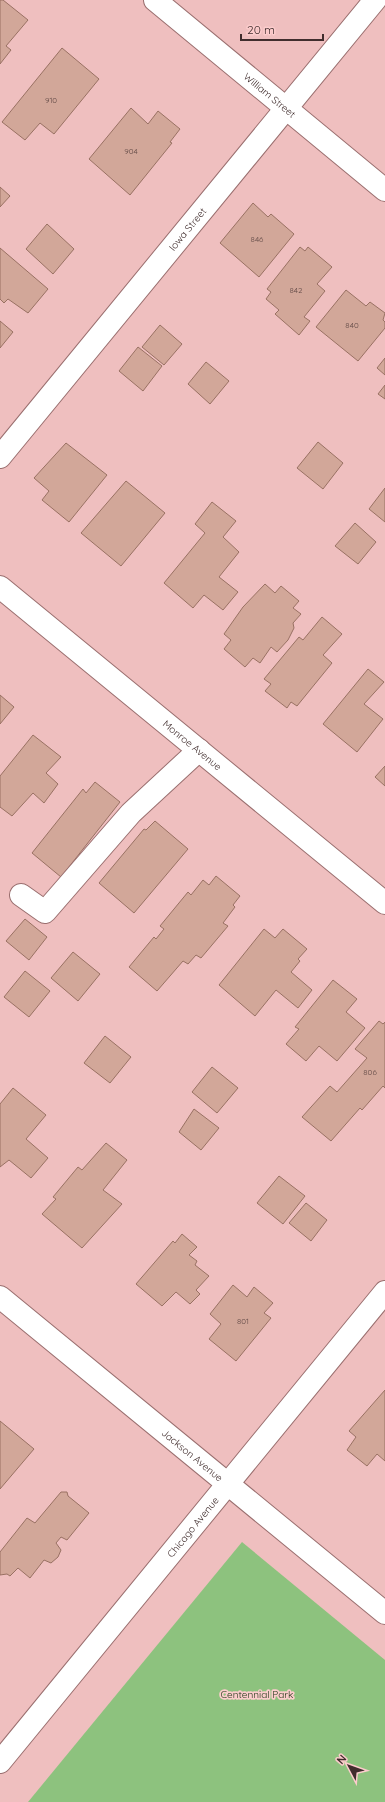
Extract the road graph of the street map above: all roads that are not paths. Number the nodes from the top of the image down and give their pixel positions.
1 (155, 0) edge
2 (374, 0) edge
3 (286, 108) junction
4 (385, 190) edge
5 (0, 457) edge
6 (0, 587) edge
7 (198, 750) junction
8 (21, 895) dead end
9 (385, 903) edge
10 (385, 1292) edge
11 (0, 1297) edge
12 (228, 1484) junction
13 (385, 1613) edge
14 (0, 1762) edge

1 - 3 street, William Street
2 - 3 street, Iowa Street
3 - 4 street, William Street
3 - 5 street, Iowa Street
6 - 7 street, Monroe Avenue
7 - 8 street
7 - 9 street, Monroe Avenue
10 - 12 street, Chicago Avenue
11 - 12 street, Jackson Avenue
12 - 13 street, Jackson Avenue
12 - 14 street, Chicago Avenue

